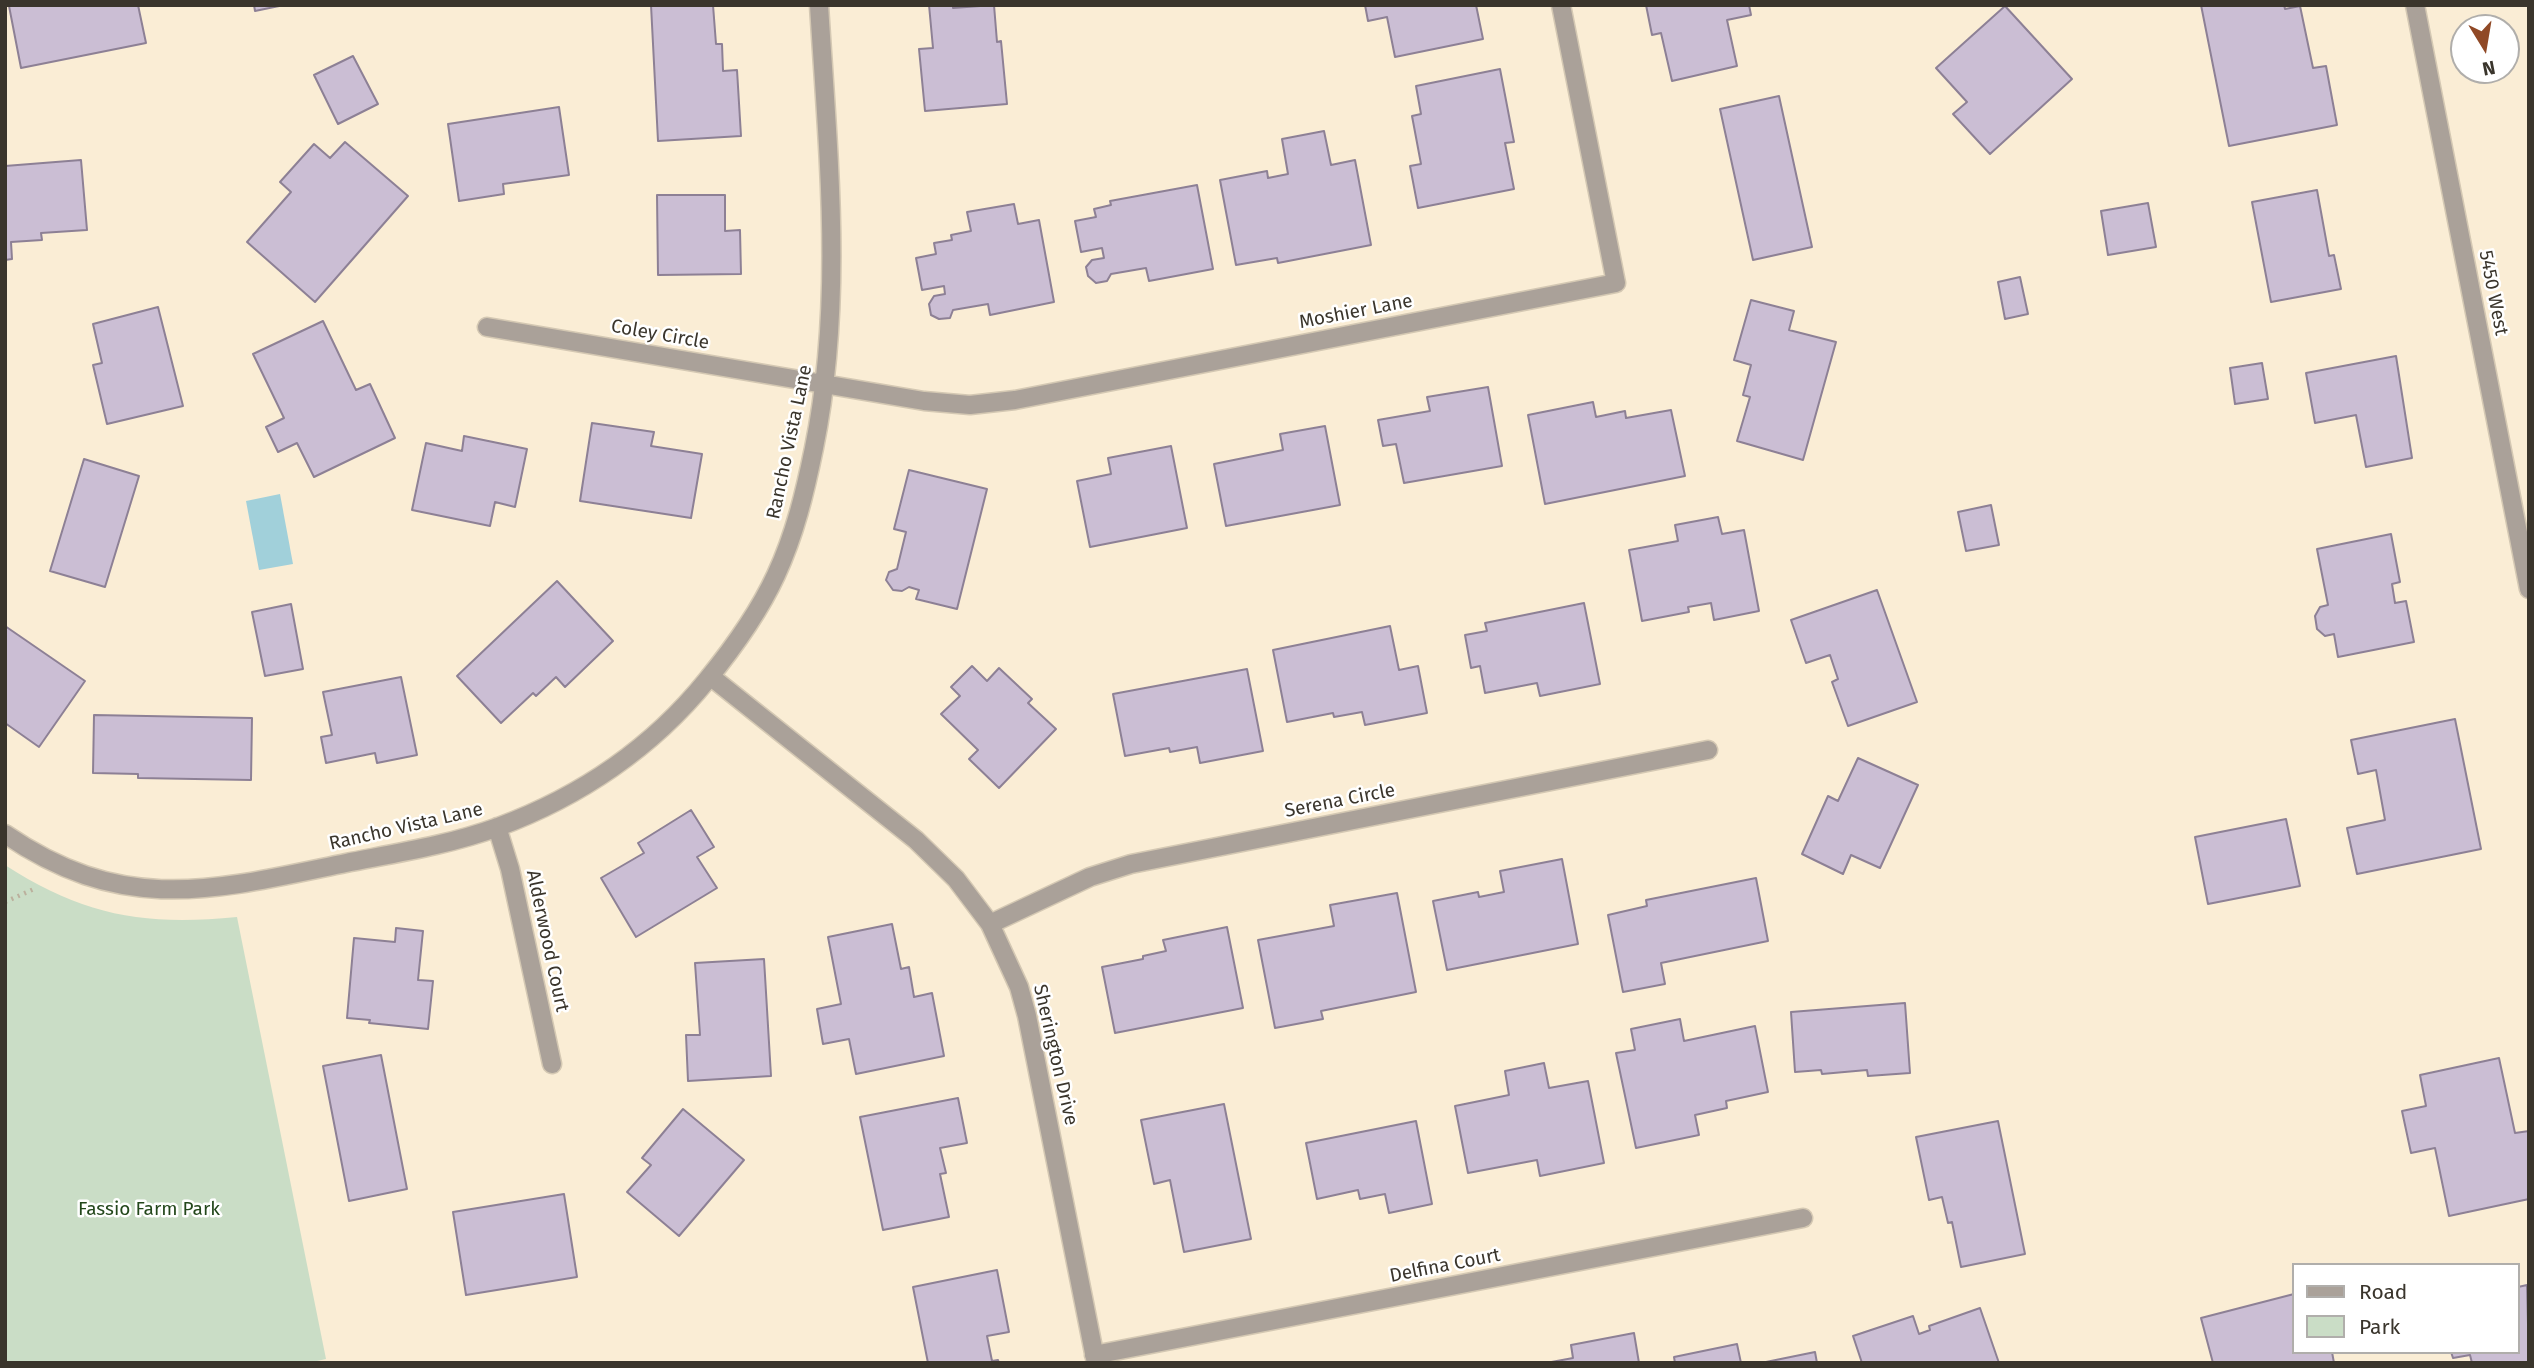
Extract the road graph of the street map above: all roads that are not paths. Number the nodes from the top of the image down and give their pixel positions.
1 (819, 5) edge
2 (1561, 5) edge
3 (2415, 5) edge
4 (487, 327) dead end
5 (826, 384) junction
6 (2529, 589) edge
7 (710, 676) junction
8 (1708, 750) dead end
9 (497, 827) junction
10 (5, 834) edge
11 (990, 924) junction
12 (552, 1064) dead end
13 (1803, 1218) dead end
14 (1095, 1359) edge

1 - 5 street, Rancho Vista Lane
2 - 5 street, Moshier Lane
3 - 6 street, 5450 West
4 - 5 street, Coley Circle
5 - 7 street, Rancho Vista Lane
7 - 9 street, Rancho Vista Lane
7 - 11 street, Sherington Drive
8 - 11 street, Serena Circle
9 - 10 street, Rancho Vista Lane
9 - 12 street, Alderwood Court
11 - 14 street, Sherington Drive
13 - 14 street, Delfina Court

